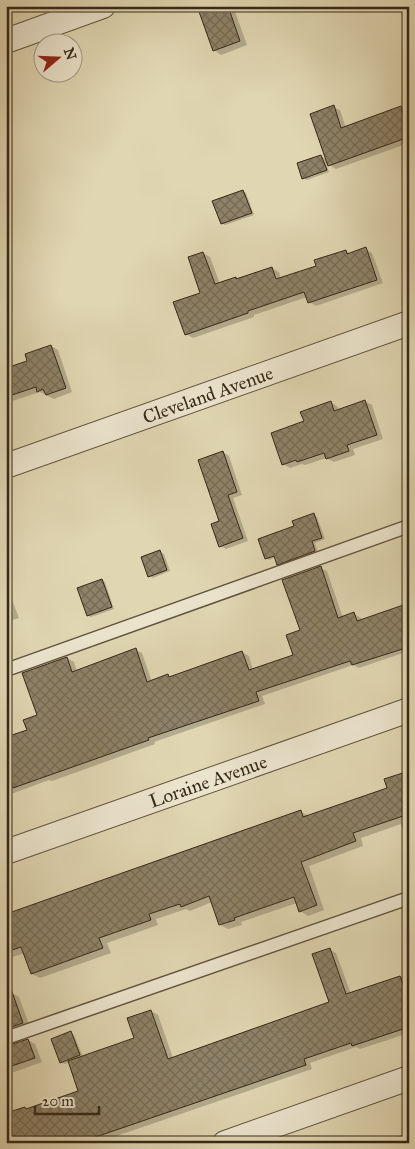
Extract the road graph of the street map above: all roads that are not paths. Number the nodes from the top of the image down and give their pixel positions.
1 (103, 6) edge
2 (6, 41) edge
3 (409, 323) edge
4 (6, 466) edge
5 (409, 526) edge
6 (6, 670) edge
7 (409, 710) edge
8 (6, 852) edge
9 (409, 898) edge
10 (6, 1038) edge
11 (409, 1078) edge
12 (225, 1143) edge

1 - 2 street
3 - 4 street, Cleveland Avenue
5 - 6 lane
7 - 8 street, Loraine Avenue
9 - 10 lane
11 - 12 street

